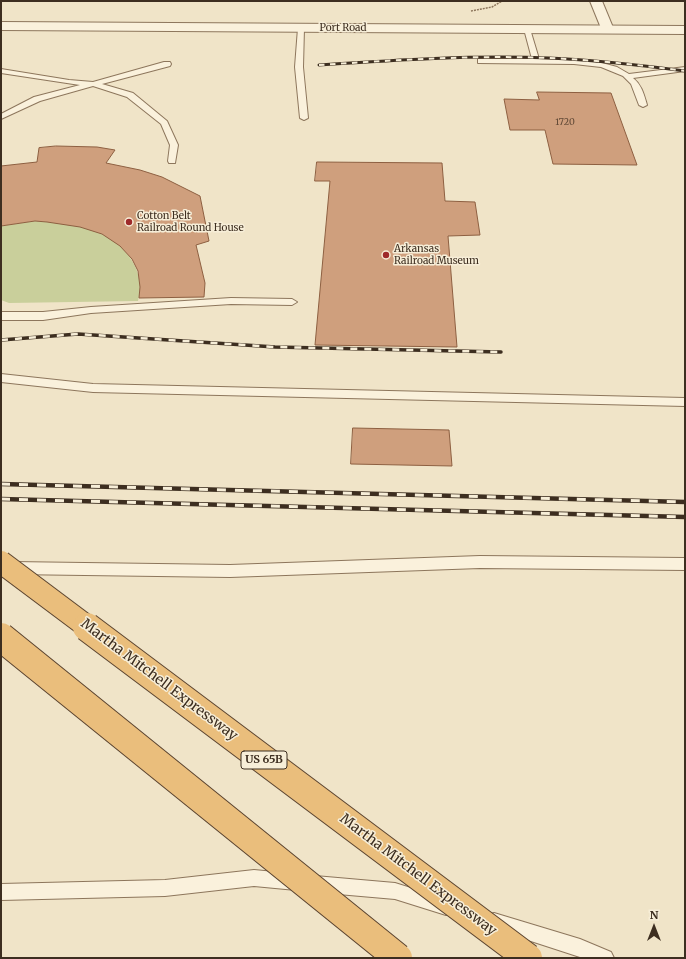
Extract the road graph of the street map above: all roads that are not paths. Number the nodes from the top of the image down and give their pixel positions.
1 (596, 1) edge
2 (1, 26) edge
3 (301, 28) junction
4 (527, 29) junction
5 (608, 30) junction
6 (685, 30) edge
7 (480, 61) dead end
8 (536, 61) junction
9 (167, 64) dead end
10 (685, 69) edge
11 (1, 71) edge
12 (628, 76) junction
13 (94, 84) junction
14 (643, 104) dead end
15 (1, 117) edge
16 (304, 118) dead end
17 (172, 161) dead end
18 (292, 302) dead end
19 (1, 316) edge
20 (1, 378) edge
21 (685, 402) edge
22 (1, 562) edge
23 (685, 564) edge
24 (1, 568) edge
25 (1, 637) edge
26 (1, 892) edge
27 (398, 958) edge
28 (528, 958) edge
29 (605, 958) edge

1 - 5 street
2 - 3 street, Port Road
3 - 4 street, Port Road
3 - 16 lane
4 - 5 street, Port Road
4 - 8 lane
5 - 6 street, Port Road
7 - 8 lane
8 - 12 lane
9 - 13 lane
10 - 12 lane
11 - 13 lane
12 - 14 lane
13 - 15 lane
13 - 17 lane
18 - 19 lane
20 - 21 lane
22 - 28 highway, Martha Mitchell Expressway / US 65B, bridge
23 - 24 lane
25 - 27 highway, bridge
26 - 29 lane

